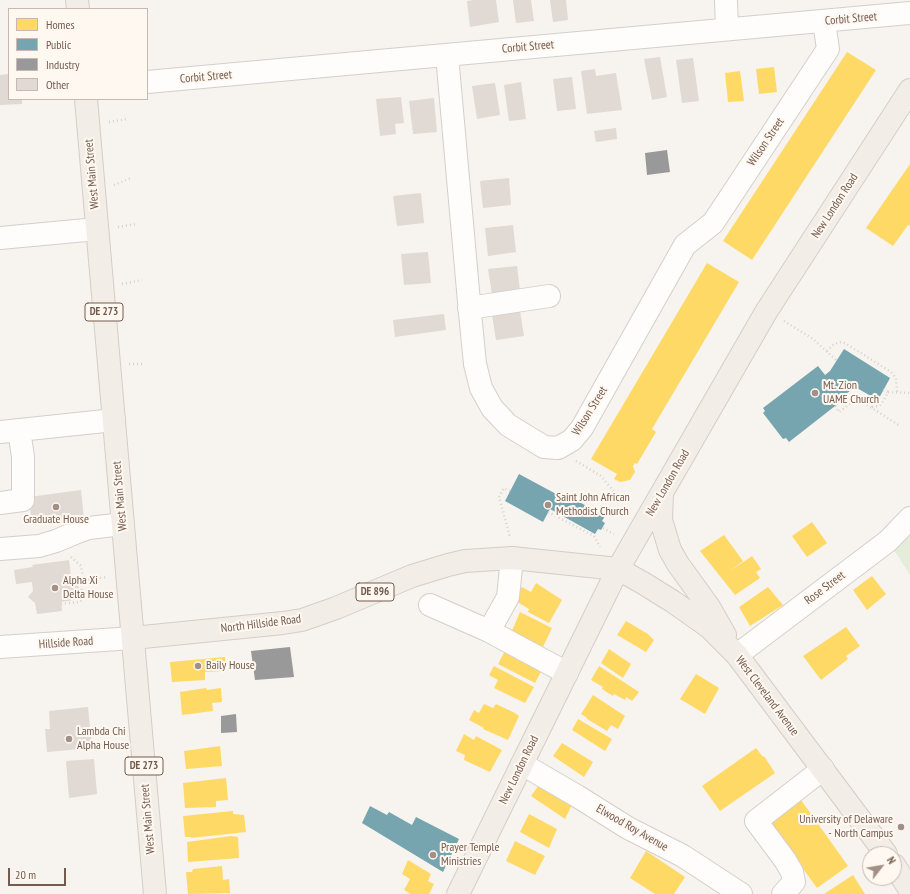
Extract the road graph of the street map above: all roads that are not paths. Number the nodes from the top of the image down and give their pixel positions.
1 (726, 0) edge
2 (910, 14) edge
3 (824, 22) junction
4 (727, 29) junction
5 (447, 55) junction
6 (148, 82) edge
7 (910, 90) edge
8 (86, 100) edge
9 (106, 228) junction
10 (0, 238) edge
11 (549, 296) dead end
12 (469, 308) junction
13 (114, 420) junction
14 (9, 431) edge
15 (662, 493) junction
16 (0, 503) edge
17 (910, 518) edge
18 (123, 524) junction
19 (511, 547) junction
20 (0, 548) edge
21 (618, 569) junction
22 (430, 605) dead end
23 (489, 631) junction
24 (133, 638) junction
25 (0, 647) edge
26 (737, 655) junction
27 (567, 673) junction
28 (522, 764) junction
29 (822, 769) junction
30 (880, 846) edge
31 (902, 878) edge
32 (910, 890) edge
33 (462, 893) edge
34 (155, 894) edge
35 (741, 894) edge
36 (783, 894) edge

1 - 4 street
2 - 3 street, Corbit Street
3 - 4 street, Corbit Street
3 - 12 street, Wilson Street
4 - 5 street, Corbit Street
5 - 6 street, Corbit Street
5 - 12 street, Wilson Street
7 - 15 main road, New London Road
8 - 9 main road, West Main Street / DE 273
9 - 10 street
9 - 13 main road, West Main Street / DE 273
11 - 12 street
13 - 14 street
13 - 18 main road, West Main Street / DE 273
14 - 16 street
15 - 21 main road, New London Road
15 - 26 main road
17 - 26 street, Rose Street
18 - 20 street
18 - 24 main road, West Main Street / DE 273
19 - 21 main road, North Hillside Road / DE 896
19 - 23 street
19 - 24 main road, North Hillside Road / DE 896
21 - 26 main road, West Cleveland Avenue
21 - 27 main road, New London Road
22 - 23 street
23 - 27 street
24 - 25 street, Hillside Road
24 - 34 main road, West Main Street / DE 273
26 - 29 main road, West Cleveland Avenue
27 - 28 main road, New London Road
28 - 33 main road, New London Road
28 - 35 street, Elwood Roy Avenue
29 - 30 main road, West Cleveland Avenue
29 - 36 street
31 - 32 main road

